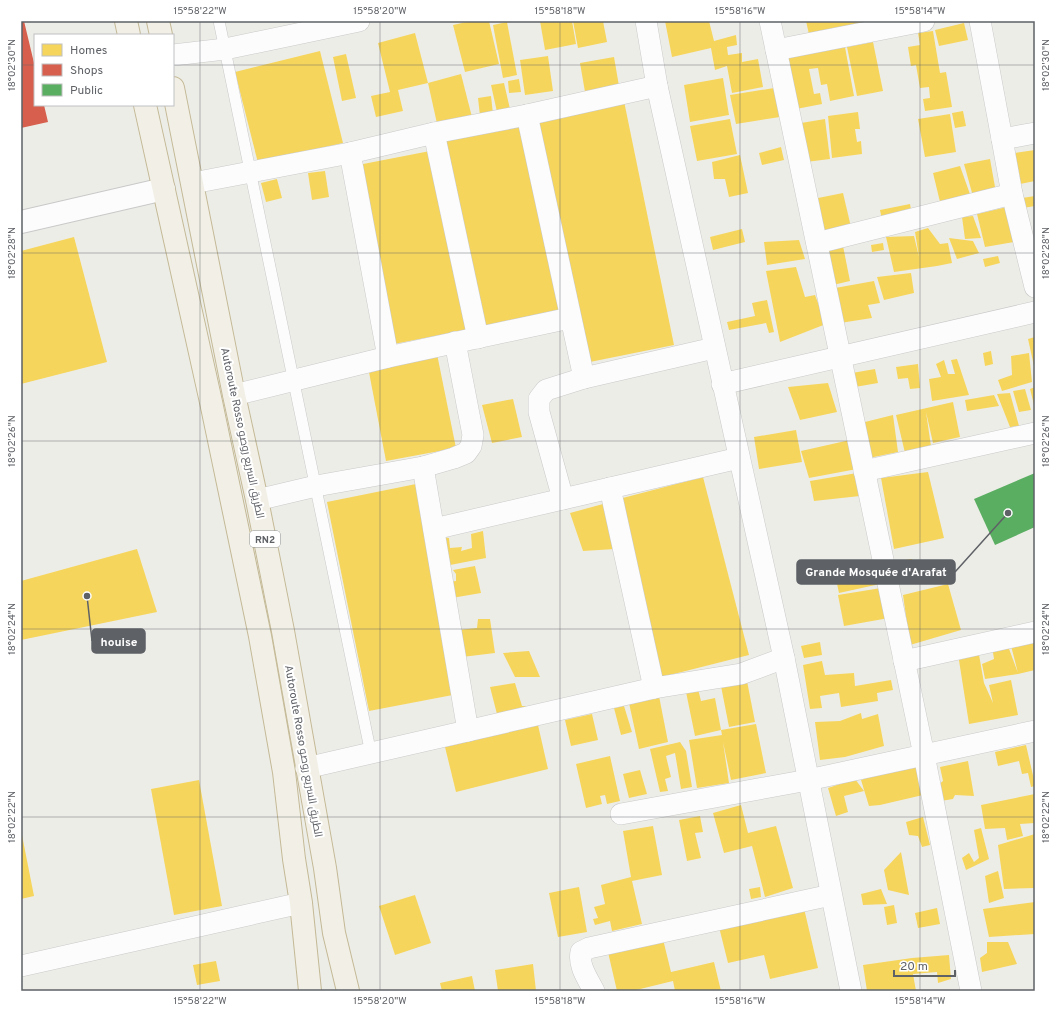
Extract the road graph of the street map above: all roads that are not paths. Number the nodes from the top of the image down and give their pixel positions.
1 (126, 21) edge
2 (158, 21) edge
3 (219, 21) edge
4 (359, 21) edge
5 (646, 21) edge
6 (770, 21) edge
7 (924, 21) edge
8 (980, 21) edge
9 (332, 24) edge
10 (129, 34) edge
11 (161, 34) edge
12 (225, 49) junction
13 (776, 50) junction
14 (174, 56) edge
15 (657, 86) junction
16 (174, 93) edge
17 (145, 106) edge
18 (527, 115) junction
19 (434, 133) junction
20 (1035, 133) edge
21 (1002, 140) junction
22 (350, 153) junction
23 (249, 173) junction
24 (193, 183) junction
25 (164, 189) junction
26 (1012, 194) junction
27 (21, 222) edge
28 (817, 243) junction
29 (1035, 287) edge
30 (1035, 312) edge
31 (570, 318) junction
32 (478, 338) junction
33 (455, 342) junction
34 (714, 348) junction
35 (388, 357) junction
36 (841, 358) junction
37 (584, 378) junction
38 (294, 381) junction
39 (722, 384) junction
40 (234, 395) junction
41 (1035, 433) edge
42 (739, 458) junction
43 (422, 467) junction
44 (864, 471) junction
45 (316, 486) junction
46 (610, 488) junction
47 (563, 499) junction
48 (257, 500) junction
49 (434, 529) junction
50 (1035, 632) edge
51 (784, 658) junction
52 (904, 661) junction
53 (654, 688) junction
54 (468, 731) junction
55 (1035, 731) edge
56 (371, 754) junction
57 (924, 755) junction
58 (306, 768) junction
59 (808, 780) junction
60 (621, 814) dead end
61 (831, 895) junction
62 (301, 903) junction
63 (21, 966) edge
64 (310, 991) edge
65 (348, 991) edge
66 (594, 991) edge
67 (851, 991) edge
68 (971, 991) edge

1 - 10 highway
2 - 11 highway
3 - 12 lane
4 - 9 street
5 - 15 street
6 - 13 street
7 - 13 street
8 - 21 street
9 - 12 street
12 - 14 street
12 - 23 lane
13 - 28 street
15 - 18 street
15 - 34 street
16 - 24 highway, Autoroute Rosso الطريق السريع روصو / RN2
17 - 25 highway, RN2
18 - 19 street
18 - 31 street
19 - 22 street
19 - 32 street
20 - 21 street
21 - 26 street
22 - 23 street
22 - 35 street
23 - 24 street
23 - 38 lane
24 - 40 highway, Autoroute Rosso الطريق السريع روصو / RN2
25 - 27 street
25 - 62 highway, RN2
26 - 28 street
26 - 29 street
28 - 36 street
30 - 36 street
31 - 32 street
31 - 37 street
32 - 33 street
33 - 35 street
33 - 43 street
34 - 37 street
34 - 39 street
35 - 38 street
36 - 39 street
36 - 44 street
37 - 47 street
38 - 40 street
38 - 45 lane
39 - 42 street
40 - 48 highway, Autoroute Rosso الطريق السريع روصو / RN2
41 - 44 street
42 - 46 street
42 - 51 street
43 - 45 street
43 - 49 street
44 - 52 street
45 - 48 street
45 - 56 lane
46 - 47 street
46 - 53 street
47 - 49 street
48 - 58 highway, Autoroute Rosso الطريق السريع روصو / RN2
49 - 54 street
50 - 52 street
51 - 53 street
51 - 59 street
52 - 57 street
53 - 54 street
54 - 56 street
55 - 57 street
56 - 58 street
57 - 59 street
57 - 68 street
58 - 65 highway, Autoroute Rosso الطريق السريع روصو / RN2
59 - 60 street
59 - 61 street
61 - 66 street
61 - 67 street
62 - 63 street
62 - 64 highway, RN2

